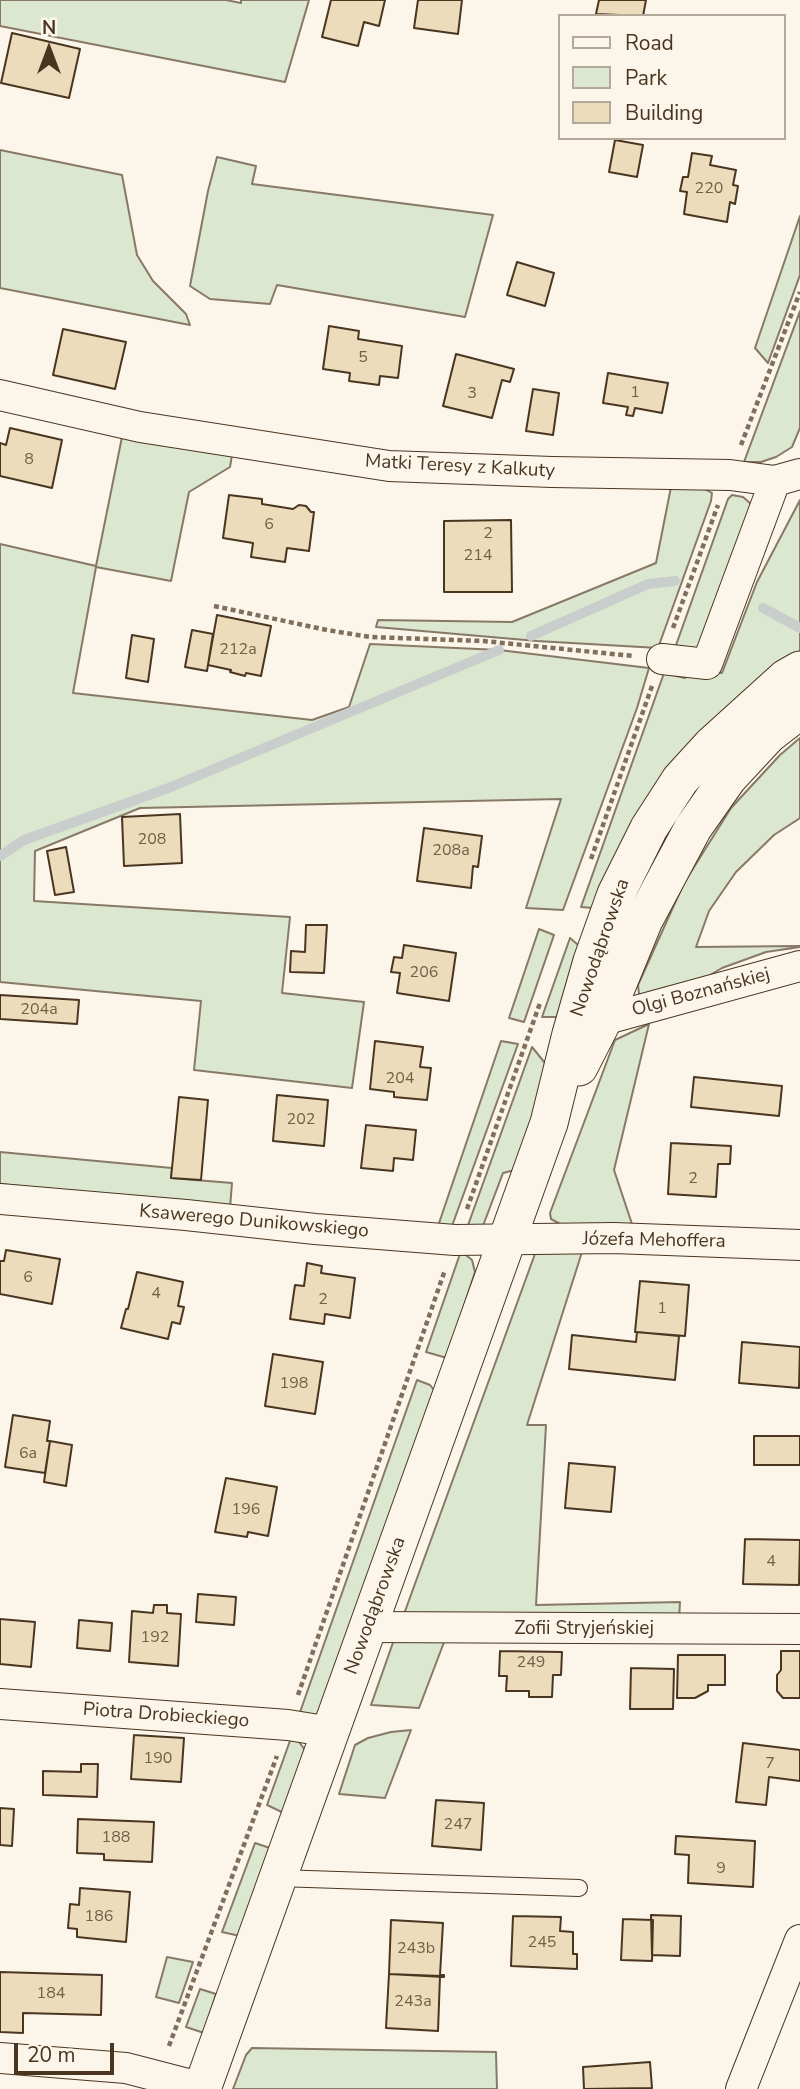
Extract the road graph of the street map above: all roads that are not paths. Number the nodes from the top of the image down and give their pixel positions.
1 (0, 395) edge
2 (787, 477) edge
3 (662, 659) road end
4 (800, 670) edge
5 (800, 710) edge
6 (800, 966) edge
7 (603, 1020) junction
8 (549, 1124) junction
9 (0, 1199) edge
10 (508, 1240) junction
11 (800, 1245) edge
12 (368, 1627) junction
13 (800, 1629) edge
14 (0, 1704) edge
15 (331, 1731) junction
16 (278, 1878) junction
17 (579, 1888) dead end
18 (800, 1940) edge
19 (0, 2058) edge
20 (202, 2088) edge
21 (741, 2089) edge

1 - 2 street, Matki Teresy z Kalkuty
2 - 3 street
4 - 8 street, Nowodąbrowska
5 - 7 street, Nowodąbrowska
6 - 7 street, Olgi Boznańskiej
7 - 8 street, Nowodąbrowska
8 - 10 street, Nowodąbrowska
9 - 10 street, Ksawerego Dunikowskiego
10 - 11 street, Józefa Mehoffera
10 - 12 street, Nowodąbrowska
12 - 13 street, Zofii Stryjeńskiej
12 - 15 street, Nowodąbrowska
14 - 15 street, Piotra Drobieckiego
15 - 16 street, Nowodąbrowska
16 - 17 lane
16 - 20 street, Nowodąbrowska
18 - 21 street
19 - 20 street

